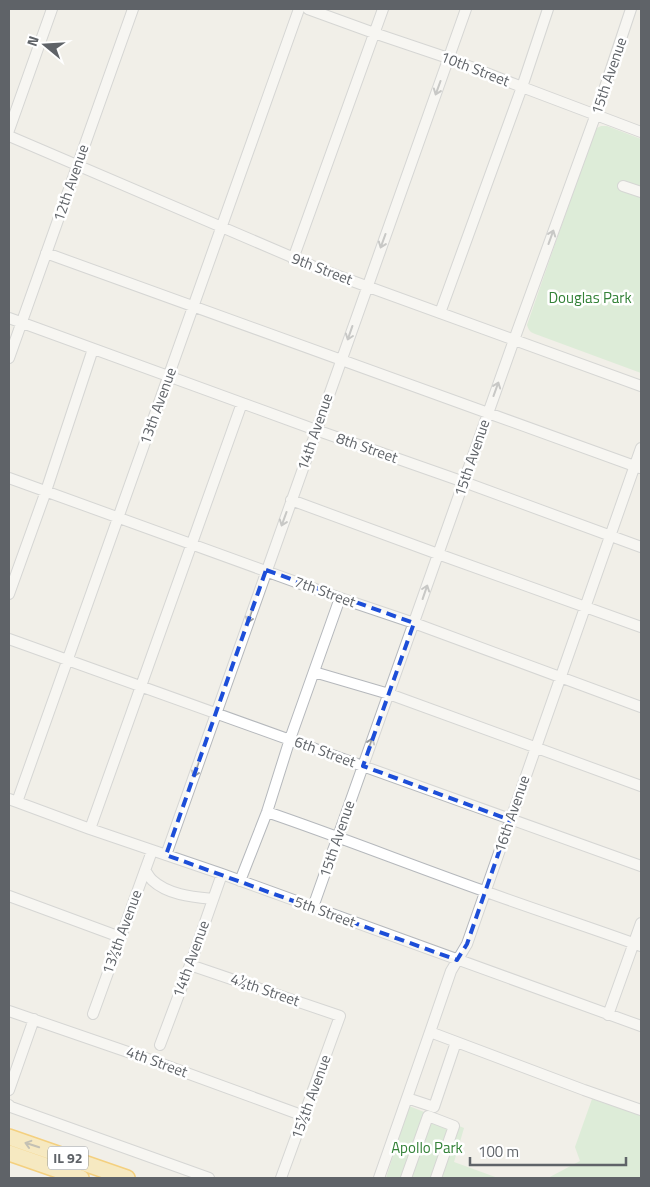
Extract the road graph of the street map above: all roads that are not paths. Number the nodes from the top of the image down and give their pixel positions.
1 (52, 9) edge
2 (133, 9) edge
3 (299, 9) edge
4 (308, 9) edge
5 (383, 9) edge
6 (466, 9) edge
7 (548, 9) edge
8 (632, 9) edge
9 (374, 33) junction
10 (448, 58) junction
11 (522, 87) junction
12 (596, 114) junction
13 (9, 130) edge
14 (641, 132) edge
15 (9, 136) edge
16 (77, 166) junction
17 (623, 186) dead end
18 (641, 192) edge
19 (222, 227) junction
20 (46, 253) junction
21 (292, 259) junction
22 (366, 287) junction
23 (193, 307) junction
24 (440, 313) junction
25 (9, 318) edge
26 (21, 323) junction
27 (514, 340) junction
28 (93, 349) junction
29 (9, 358) edge
30 (340, 360) junction
31 (168, 376) junction
32 (641, 386) edge
33 (242, 403) junction
34 (488, 414) junction
35 (316, 430) junction
36 (641, 448) edge
37 (638, 467) edge
38 (9, 478) edge
39 (464, 482) junction
40 (46, 491) junction
41 (291, 500) junction
42 (118, 518) junction
43 (611, 536) junction
44 (192, 544) junction
45 (641, 547) edge
46 (438, 554) junction
47 (266, 570) junction
48 (9, 594) edge
49 (340, 598) junction
50 (586, 607) junction
51 (414, 623) junction
52 (641, 627) edge
53 (9, 639) edge
54 (68, 660) junction
55 (314, 672) junction
56 (561, 678) junction
57 (142, 687) junction
58 (389, 694) junction
59 (641, 707) edge
60 (216, 713) junction
61 (290, 739) junction
62 (535, 748) junction
63 (363, 766) junction
64 (641, 786) edge
65 (13, 801) edge
66 (267, 812) junction
67 (510, 820) junction
68 (90, 829) junction
69 (338, 836) junction
70 (152, 851) junction
71 (166, 855) junction
72 (641, 866) edge
73 (145, 870) junction
74 (222, 874) junction
75 (240, 881) junction
76 (485, 891) junction
77 (9, 896) edge
78 (213, 899) junction
79 (313, 907) junction
80 (641, 923) edge
81 (120, 937) junction
82 (638, 945) edge
83 (457, 960) junction
84 (190, 965) junction
85 (9, 1010) edge
86 (93, 1014) dead end
87 (608, 1014) junction
88 (340, 1016) joint
89 (34, 1019) junction
90 (641, 1026) edge
91 (430, 1032) junction
92 (456, 1042) junction
93 (160, 1045) dead end
94 (9, 1090) edge
95 (407, 1098) junction
96 (9, 1105) edge
97 (641, 1110) edge
98 (304, 1116) junction
99 (9, 1137) edge
100 (9, 1153) edge
101 (81, 1178) edge
102 (127, 1178) edge
103 (209, 1178) edge
104 (281, 1178) edge
105 (379, 1178) edge
106 (406, 1178) edge
107 (436, 1178) edge

1 - 13 street
2 - 16 street, 12th Avenue
3 - 19 street, 13th Avenue
4 - 9 street, 10th Street
5 - 9 street
6 - 10 street, 14th Avenue
7 - 11 street
8 - 12 street, 15th Avenue
9 - 10 street, 10th Street
9 - 21 street
10 - 11 street, 10th Street
10 -> 22 street, 14th Avenue
11 - 12 street, 10th Street
11 - 24 street
12 - 14 street, 10th Street
27 -> 12 street, 15th Avenue
15 - 16 street, 9th Street
16 - 19 street, 9th Street
16 - 20 street, 12th Avenue
17 - 18 street
19 - 21 street, 9th Street
19 - 23 street, 13th Avenue
20 - 23 street
20 - 26 street, 12th Avenue
21 - 22 street, 9th Street
22 - 24 street, 9th Street
22 -> 30 street, 14th Avenue
23 - 30 street
23 - 31 street, 13th Avenue
24 - 27 street, 9th Street
25 - 26 street, 8th Street
26 - 28 street, 8th Street
26 - 29 street, 12th Avenue
27 - 32 street, 9th Street
34 -> 27 street, 15th Avenue
28 - 31 street, 8th Street
28 - 40 street
30 - 34 street
30 - 35 street, 14th Avenue
31 - 33 street, 8th Street
31 - 42 street, 13th Avenue
33 - 35 street, 8th Street
33 - 44 street
34 - 37 street
34 - 39 street, 15th Avenue
35 - 39 street, 8th Street
35 - 41 street, 14th Avenue
36 - 37 street, 16th Avenue
37 - 43 street, 16th Avenue
38 - 40 street, 7th Street
39 - 43 street, 8th Street
39 - 46 street, 15th Avenue
40 - 42 street, 7th Street
40 - 48 street
41 - 46 street
41 -> 47 street, 14th Avenue
42 - 44 street, 7th Street
42 - 54 street, 13th Avenue
43 - 45 street, 8th Street
43 - 50 street, 16th Avenue
44 - 47 street, 7th Street
44 - 57 street
46 - 50 street
51 -> 46 street, 15th Avenue
47 - 49 street, 7th Street
47 -> 60 street, 14th Avenue
49 - 51 street, 7th Street
49 - 55 street
50 - 52 street
50 - 56 street, 16th Avenue
51 - 56 street, 7th Street
51 - 58 street, 15th Avenue
53 - 54 street, 6th Street
54 - 57 street, 6th Street
54 - 65 street, 13th Avenue
55 - 58 street
55 - 61 street
56 - 59 street, 7th Street
56 - 62 street, 16th Avenue
57 - 60 street, 6th Street
57 - 68 street
58 - 62 street
63 -> 58 street, 15th Avenue
60 - 61 street, 6th Street
60 -> 71 street, 14th Avenue
61 - 63 street, 6th Street
61 - 66 street
62 - 64 street
62 - 67 street, 16th Avenue
63 - 67 street, 6th Street
63 - 69 street, 15th Avenue
65 - 68 street, 5th Street
66 - 69 street
66 - 75 street
67 - 72 street, 6th Street
67 - 76 street, 16th Avenue
68 - 70 street, 5th Street
69 - 76 street
69 - 79 street, 15th Avenue
70 - 71 street, 5th Street
70 - 73 street, 13½th Avenue
71 - 74 street, 5th Street
73 - 78 street
73 - 81 street, 13½th Avenue
74 - 75 street, 5th Street
74 - 78 street, 14th Avenue
75 - 79 street, 5th Street
76 - 82 street
76 - 83 street, 16th Avenue
77 - 81 street
78 - 84 street, 14th Avenue
79 - 83 street, 5th Street
80 - 82 street
81 - 86 street, 13½th Avenue
82 - 87 street
83 - 87 street, 5th Street
83 - 91 street, 16th Avenue
84 - 88 street, 4½th Street
84 - 93 street, 14th Avenue
85 - 89 street, 4th Street
87 - 90 street, 5th Street
88 - 98 street, 15½th Avenue
89 - 94 street
89 - 98 street, 4th Street
91 - 92 street
91 - 95 street, 16th Avenue
92 - 95 street
92 - 97 street
95 - 105 street, 16th Avenue
96 - 103 street
98 - 104 street, 15½th Avenue
102 -> 99 highway, IL 92
100 - 101 highway, IL 92
106 - 107 street

